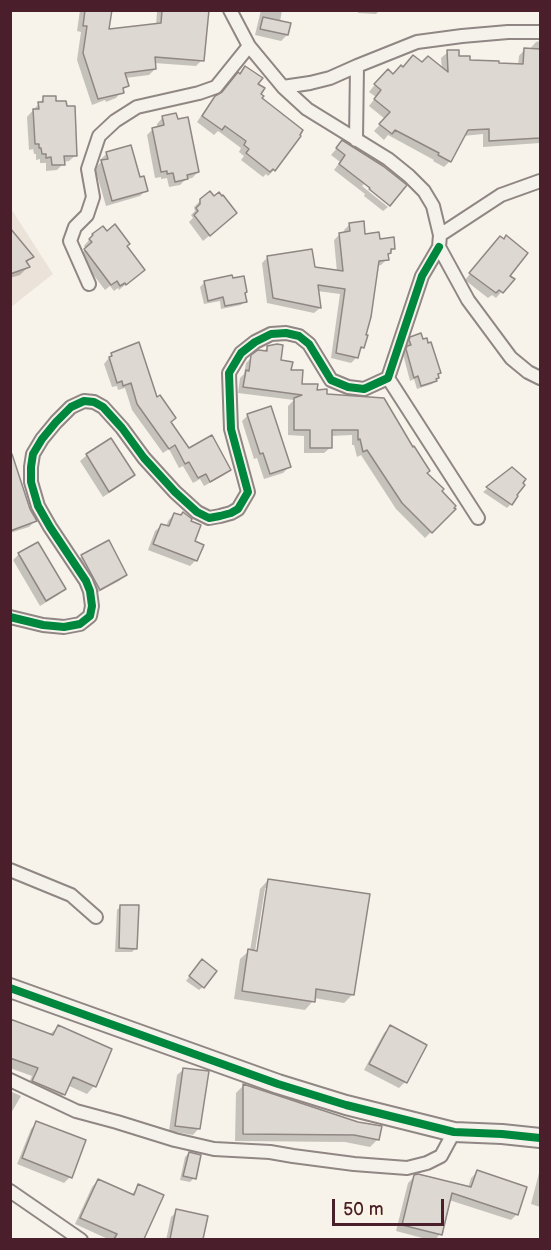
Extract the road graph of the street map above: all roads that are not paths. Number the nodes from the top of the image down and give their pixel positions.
1 (230, 10) edge
2 (540, 32) edge
3 (249, 46) junction
4 (357, 66) junction
5 (283, 87) junction
6 (356, 140) junction
7 (540, 180) edge
8 (440, 241) junction
9 (89, 284) dead end
10 (388, 378) junction
11 (540, 378) edge
12 (478, 518) dead end
13 (10, 617) edge
14 (10, 870) edge
15 (96, 917) dead end
16 (10, 988) edge
17 (10, 1080) edge
18 (454, 1132) junction
19 (540, 1138) edge
20 (10, 1191) edge
21 (81, 1239) edge

1 - 3 street
2 - 4 street
3 - 5 street
3 - 9 street
4 - 5 street
4 - 6 street
5 - 6 street
6 - 8 street
7 - 8 street
8 - 10 street
8 - 11 street
10 - 12 street
10 - 13 street
14 - 15 street
16 - 18 street
17 - 18 street
18 - 19 street
20 - 21 street

